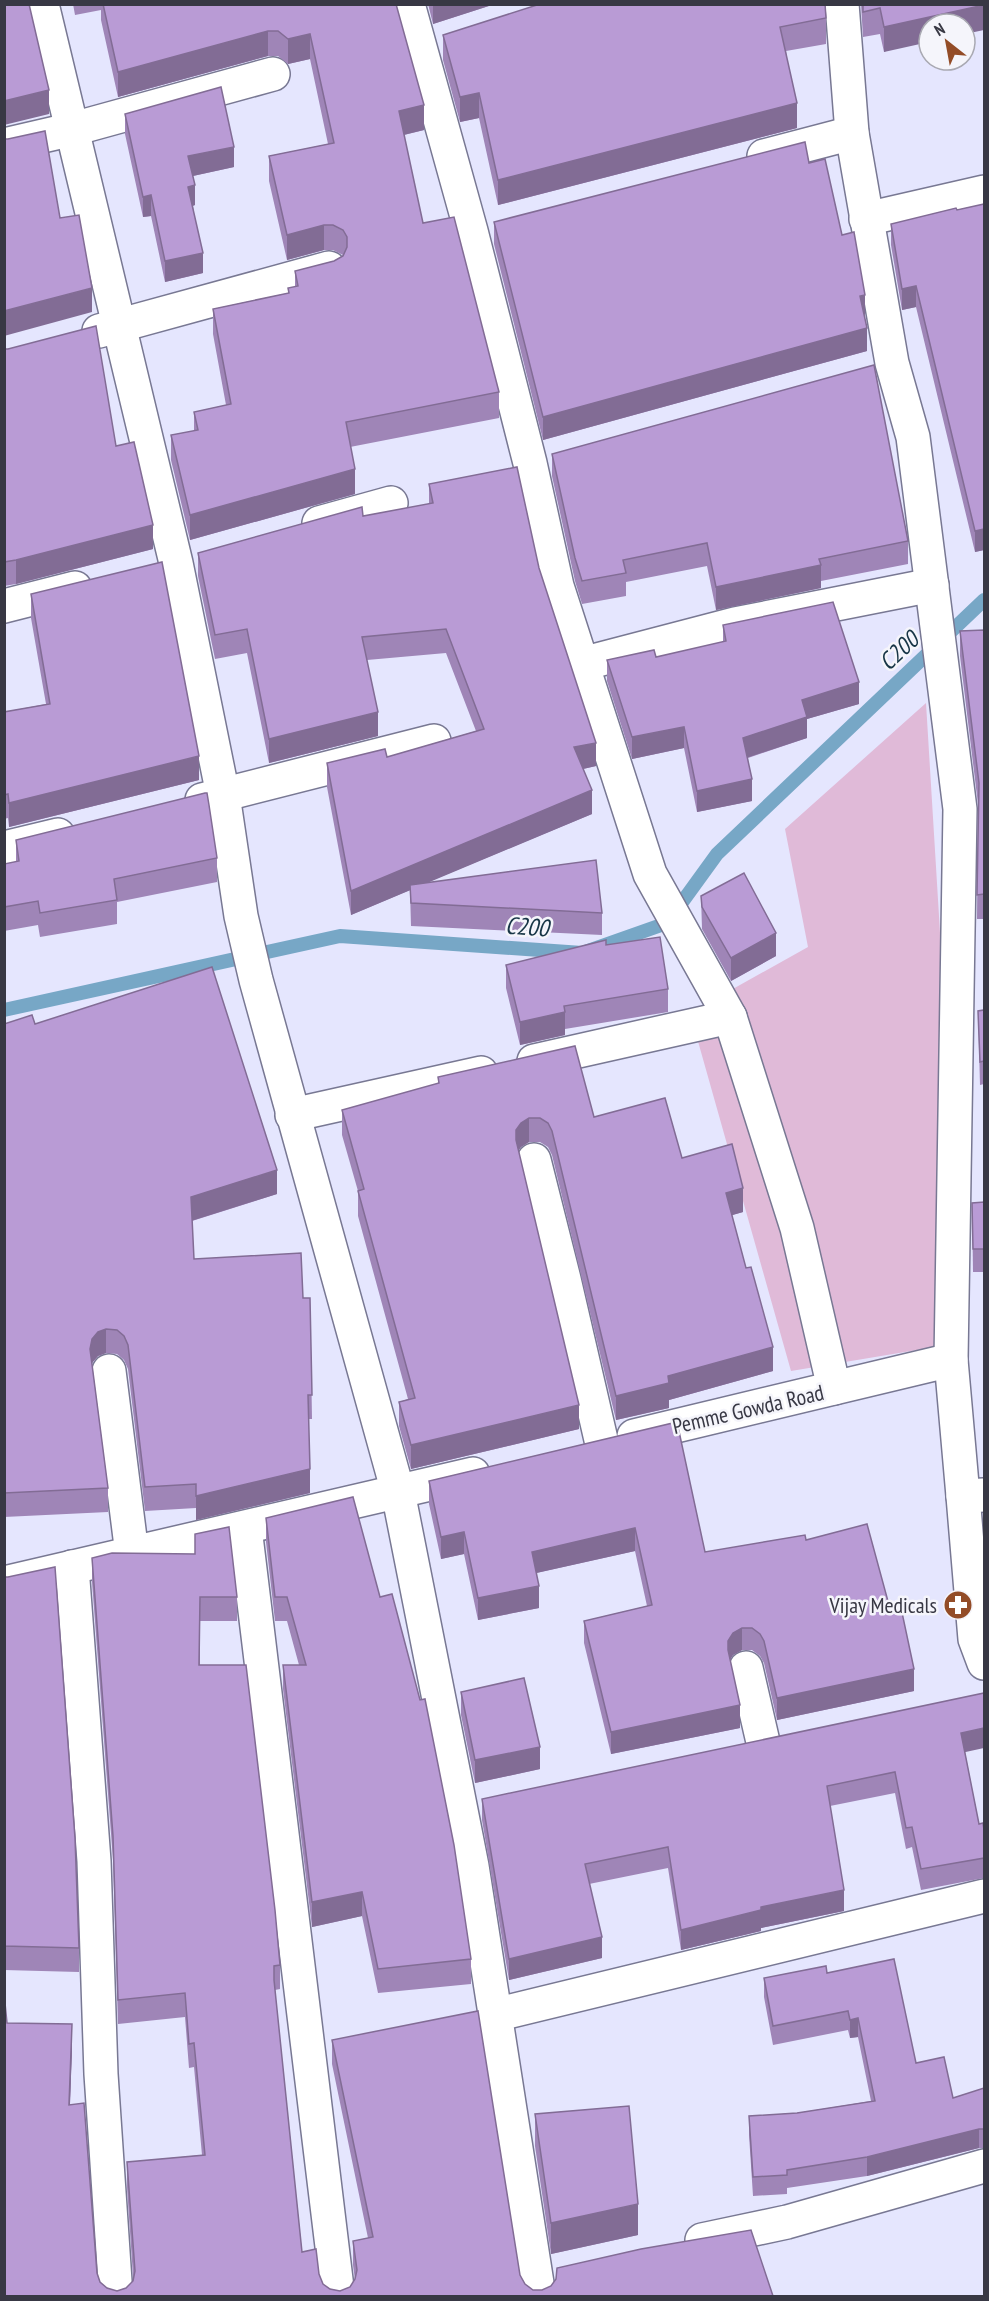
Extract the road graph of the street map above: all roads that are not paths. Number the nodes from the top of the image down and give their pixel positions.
1 (42, 4) edge
2 (408, 4) edge
3 (842, 4) edge
4 (452, 38) edge
5 (420, 48) junction
6 (273, 74) dead end
7 (73, 129) junction
8 (852, 133) junction
9 (4, 145) edge
10 (736, 163) edge
11 (984, 192) edge
12 (866, 219) junction
13 (329, 268) edge
14 (119, 326) junction
15 (73, 337) edge
16 (892, 363) junction
17 (858, 372) edge
18 (564, 453) edge
19 (530, 463) junction
20 (390, 503) dead end
21 (289, 531) edge
22 (210, 554) edge
23 (164, 566) junction
24 (107, 580) edge
25 (932, 585) junction
26 (4, 606) edge
27 (582, 664) junction
28 (434, 741) edge
29 (223, 795) junction
30 (177, 806) edge
31 (85, 828) edge
32 (4, 848) edge
33 (730, 1017) junction
34 (292, 1115) junction
35 (534, 1160) dead end
36 (951, 1360) junction
37 (109, 1371) dead end
38 (834, 1388) junction
39 (602, 1444) junction
40 (568, 1452) edge
41 (500, 1468) edge
42 (398, 1492) junction
43 (974, 1496) edge
44 (245, 1528) junction
45 (132, 1554) junction
46 (72, 1567) junction
47 (4, 1583) edge
48 (984, 1663) edge
49 (746, 1668) dead end
50 (798, 1735) edge
51 (984, 1896) edge
52 (495, 2015) junction
53 (984, 2166) edge
54 (673, 2247) edge
55 (570, 2269) edge
56 (538, 2287) edge
57 (116, 2296) edge
58 (338, 2296) edge

1 - 7 street
2 - 5 street
3 - 8 street
4 - 5 street
5 - 19 street
6 - 7 street
7 - 9 street
7 - 14 street
8 - 10 street
8 - 12 street
11 - 12 street
12 - 16 street
13 - 14 street
14 - 15 street
14 - 23 street
16 - 17 street
16 - 25 street
18 - 19 street
19 - 27 street
20 - 21 street
22 - 23 street
23 - 29 street
24 - 26 street
25 - 27 street
25 - 36 street
27 - 33 street
28 - 29 street
29 - 30 street
29 - 34 street
31 - 32 street
33 - 34 street
33 - 38 street
34 - 42 street
35 - 39 street
36 - 38 street, Pemme Gowda Road
36 - 43 street
37 - 45 street
38 - 39 street, Pemme Gowda Road
39 - 40 street, Pemme Gowda Road
41 - 42 street
42 - 44 street
42 - 52 street
43 - 48 street
44 - 45 street
44 - 58 street
45 - 46 street
46 - 47 street
46 - 57 street
49 - 50 street
51 - 52 street
52 - 56 street
53 - 54 street
55 - 56 street

